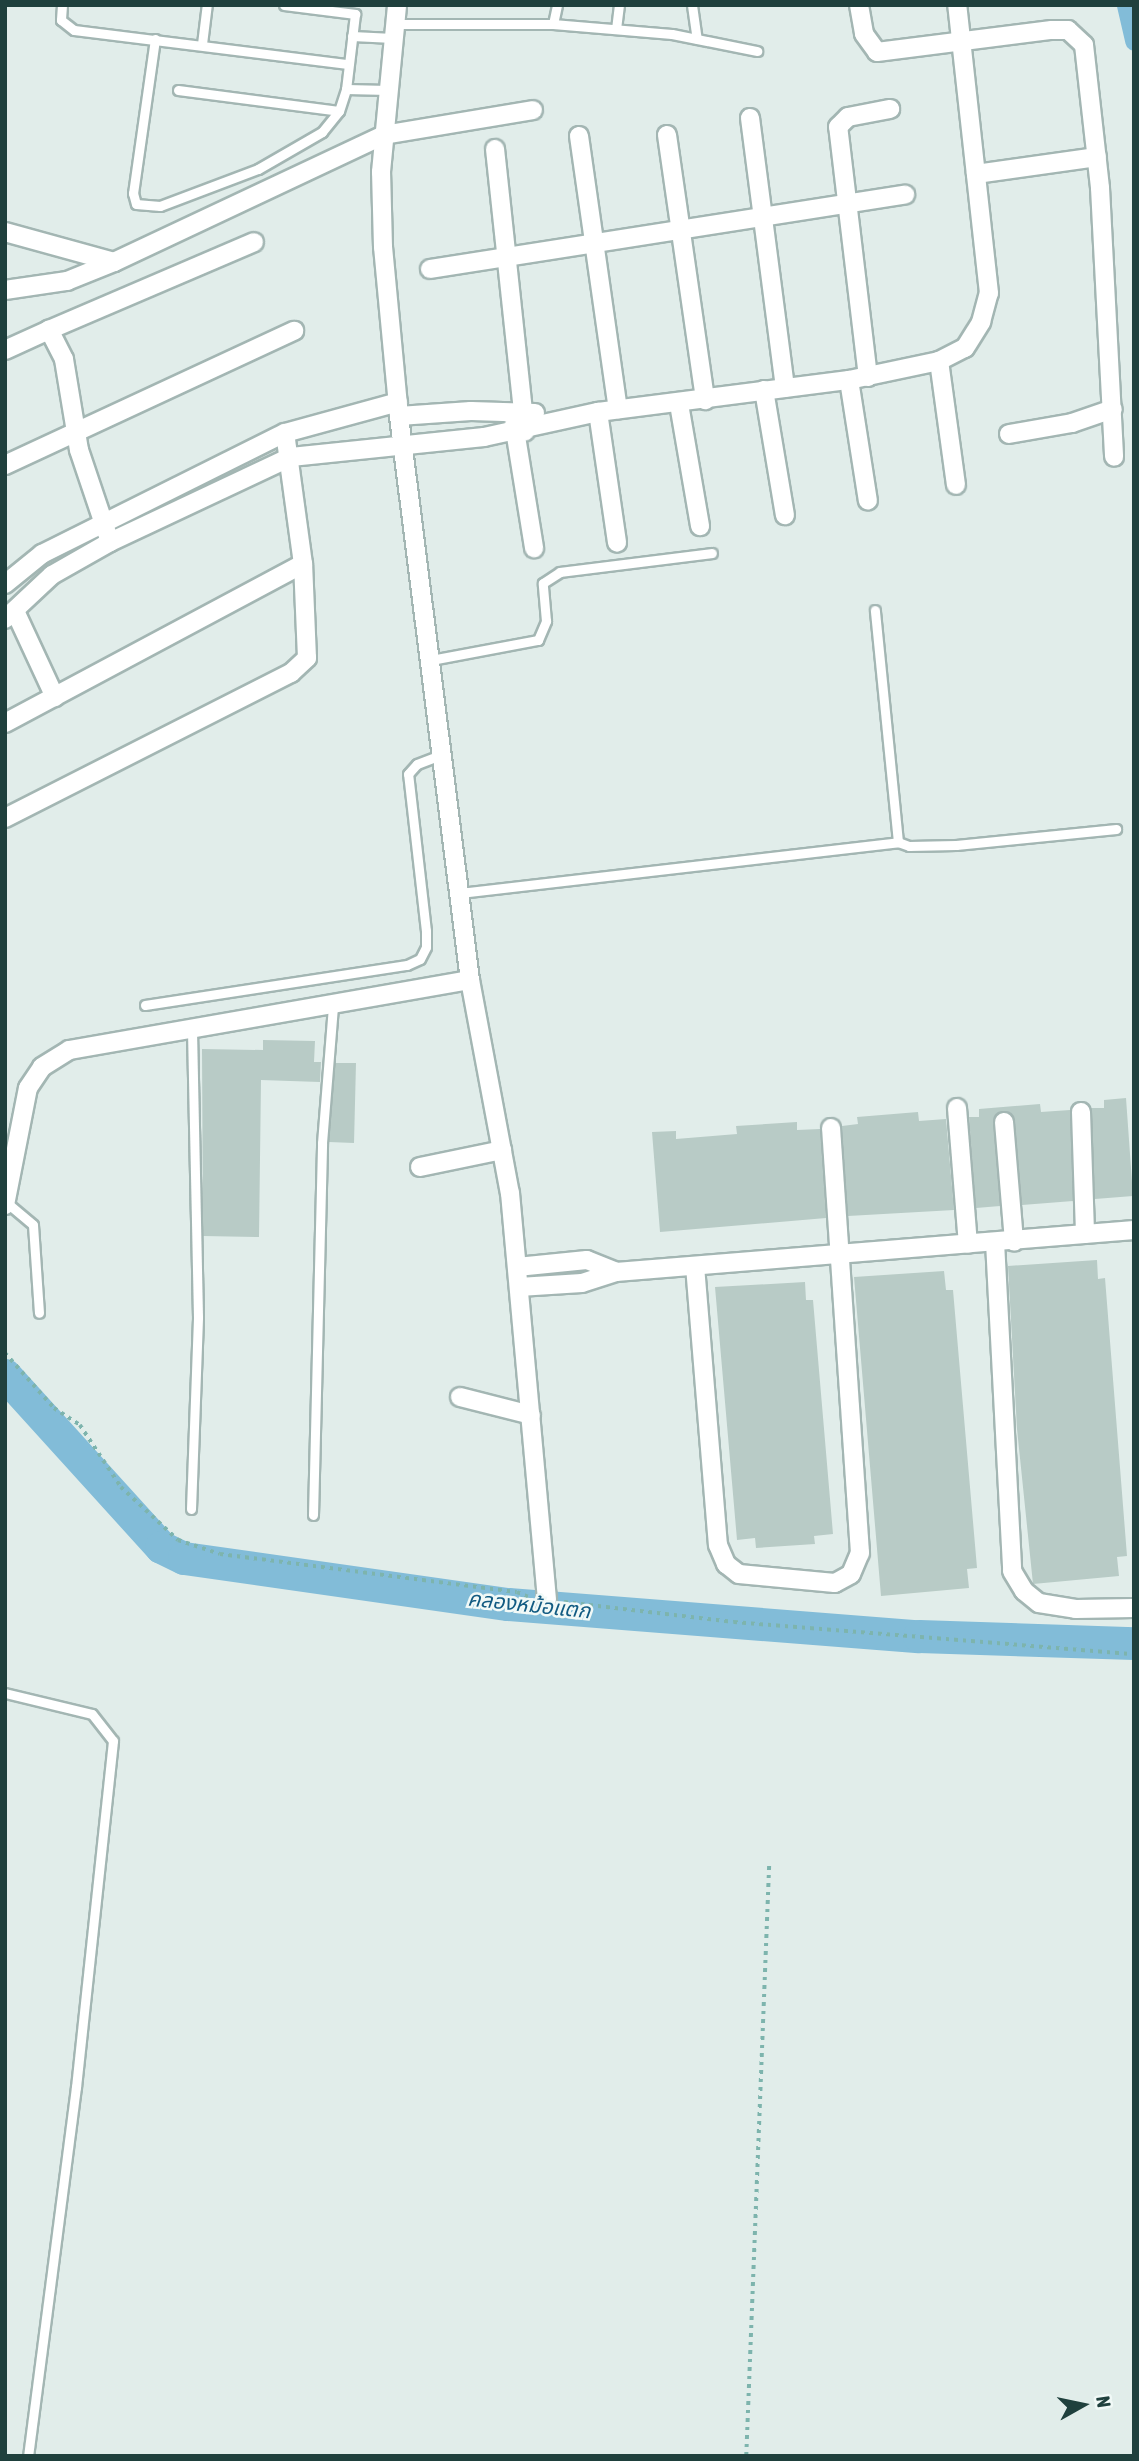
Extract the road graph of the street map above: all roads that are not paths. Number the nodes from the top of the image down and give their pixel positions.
1 (62, 5) edge
2 (207, 5) edge
3 (284, 5) edge
4 (397, 5) edge
5 (557, 5) edge
6 (619, 5) edge
7 (692, 5) edge
8 (859, 5) edge
9 (957, 5) edge
10 (356, 10) edge
11 (553, 24) junction
12 (616, 29) junction
13 (394, 31) junction
14 (352, 36) junction
15 (155, 38) junction
16 (697, 39) junction
17 (961, 41) junction
18 (202, 44) junction
19 (757, 51) dead end
20 (348, 64) junction
21 (346, 89) junction
22 (178, 90) dead end
23 (388, 90) junction
24 (890, 109) dead end
25 (533, 110) dead end
26 (339, 111) junction
27 (750, 118) dead end
28 (384, 135) junction
29 (667, 135) dead end
30 (579, 136) dead end
31 (495, 149) dead end
32 (1097, 157) junction
33 (976, 174) junction
34 (905, 195) dead end
35 (848, 205) junction
36 (763, 218) junction
37 (681, 229) junction
38 (5, 232) edge
39 (254, 242) dead end
40 (594, 242) junction
41 (507, 256) junction
42 (114, 262) junction
43 (430, 269) dead end
44 (5, 290) edge
45 (49, 330) junction
46 (294, 331) dead end
47 (5, 350) edge
48 (939, 361) junction
49 (868, 377) junction
50 (849, 380) junction
51 (785, 388) junction
52 (764, 390) junction
53 (705, 400) junction
54 (679, 404) junction
55 (398, 409) junction
56 (1113, 409) junction
57 (618, 410) junction
58 (518, 411) junction
59 (598, 412) junction
60 (551, 419) junction
61 (77, 432) junction
62 (520, 432) junction
63 (285, 433) junction
64 (1009, 434) dead end
65 (402, 443) junction
66 (291, 457) junction
67 (1114, 457) dead end
68 (5, 465) edge
69 (956, 485) dead end
70 (868, 501) dead end
71 (785, 516) dead end
72 (105, 523) junction
73 (701, 526) dead end
74 (110, 542) junction
75 (617, 543) dead end
76 (534, 548) dead end
77 (712, 553) dead end
78 (303, 564) junction
79 (5, 584) edge
80 (875, 610) dead end
81 (10, 615) edge
82 (431, 660) junction
83 (55, 697) junction
84 (5, 723) edge
85 (443, 754) junction
86 (5, 818) edge
87 (1116, 830) dead end
88 (898, 842) junction
89 (460, 893) junction
90 (470, 980) junction
91 (145, 1005) dead end
92 (333, 1005) junction
93 (192, 1031) junction
94 (957, 1108) dead end
95 (1081, 1112) dead end
96 (1003, 1122) dead end
97 (831, 1128) dead end
98 (502, 1150) junction
99 (420, 1167) dead end
100 (6, 1204) edge
101 (1134, 1230) edge
102 (1085, 1234) junction
103 (995, 1242) junction
104 (1014, 1242) junction
105 (968, 1244) junction
106 (837, 1255) junction
107 (695, 1266) junction
108 (517, 1267) junction
109 (616, 1272) junction
110 (519, 1287) junction
111 (39, 1313) dead end
112 (460, 1397) dead end
113 (531, 1415) junction
114 (191, 1509) dead end
115 (313, 1515) dead end
116 (547, 1600) road end
117 (1134, 1608) edge
118 (5, 1693) edge
119 (28, 2456) edge

1 - 15 lane
2 - 18 lane
3 - 10 lane
4 - 13 street
5 - 11 lane
6 - 12 lane
7 - 16 lane
8 - 17 street
9 - 17 street
10 - 14 lane
11 - 12 lane
11 - 13 lane
12 - 16 lane
13 - 14 lane
13 - 23 street
14 - 20 lane
15 - 18 lane
15 - 26 lane
16 - 19 lane
17 - 32 street
17 - 33 street
18 - 20 lane
20 - 21 lane
21 - 23 lane
21 - 26 lane
22 - 26 lane
23 - 28 street
24 - 35 street
25 - 28 street
27 - 36 street
28 - 42 street
28 - 55 street
29 - 37 street
30 - 40 street
31 - 41 street
32 - 33 street
32 - 56 street
33 - 48 street
34 - 35 street
35 - 36 street
35 - 49 street
36 - 37 street
36 - 51 street
37 - 40 street
37 - 53 street
38 - 42 street
39 - 45 street
40 - 41 street
40 - 57 street
41 - 43 street
41 - 58 street
42 - 44 street
45 - 47 street
45 - 61 street
46 - 61 street
48 - 49 street
48 - 69 street
49 - 50 street
50 - 51 street
50 - 70 street
51 - 52 street
52 - 53 street
52 - 71 street
53 - 54 street
54 - 57 street
54 - 73 street
55 - 58 street
55 - 63 street
55 - 65 street
56 - 64 street
56 - 67 street
57 - 59 street
58 - 60 street
58 - 62 street
59 - 60 street
59 - 75 street
60 - 62 street
61 - 68 street
61 - 72 street
62 - 65 street
62 - 76 street
63 - 66 street
63 - 72 street
65 - 66 street
65 - 82 street
66 - 74 street
66 - 78 street
72 - 74 street
72 - 79 street
74 - 81 street
77 - 82 lane
78 - 83 street
78 - 86 street
80 - 88 lane
81 - 83 street
82 - 85 street
83 - 84 street
85 - 89 street
85 - 91 lane
87 - 88 lane
88 - 89 lane
89 - 90 street
90 - 92 street
90 - 98 street
92 - 93 street
92 - 115 lane
93 - 100 street
93 - 114 lane
94 - 105 street
95 - 102 street
96 - 104 street
97 - 106 street
98 - 99 street
98 - 108 street
100 - 111 lane
101 - 102 street
102 - 104 street
103 - 104 street
103 - 105 street
103 - 117 street
105 - 106 street
106 - 107 street
106 - 107 street
107 - 109 street
108 - 109 street
108 - 110 street
109 - 110 street
110 - 113 street
112 - 113 street
113 - 116 street
118 - 119 lane

